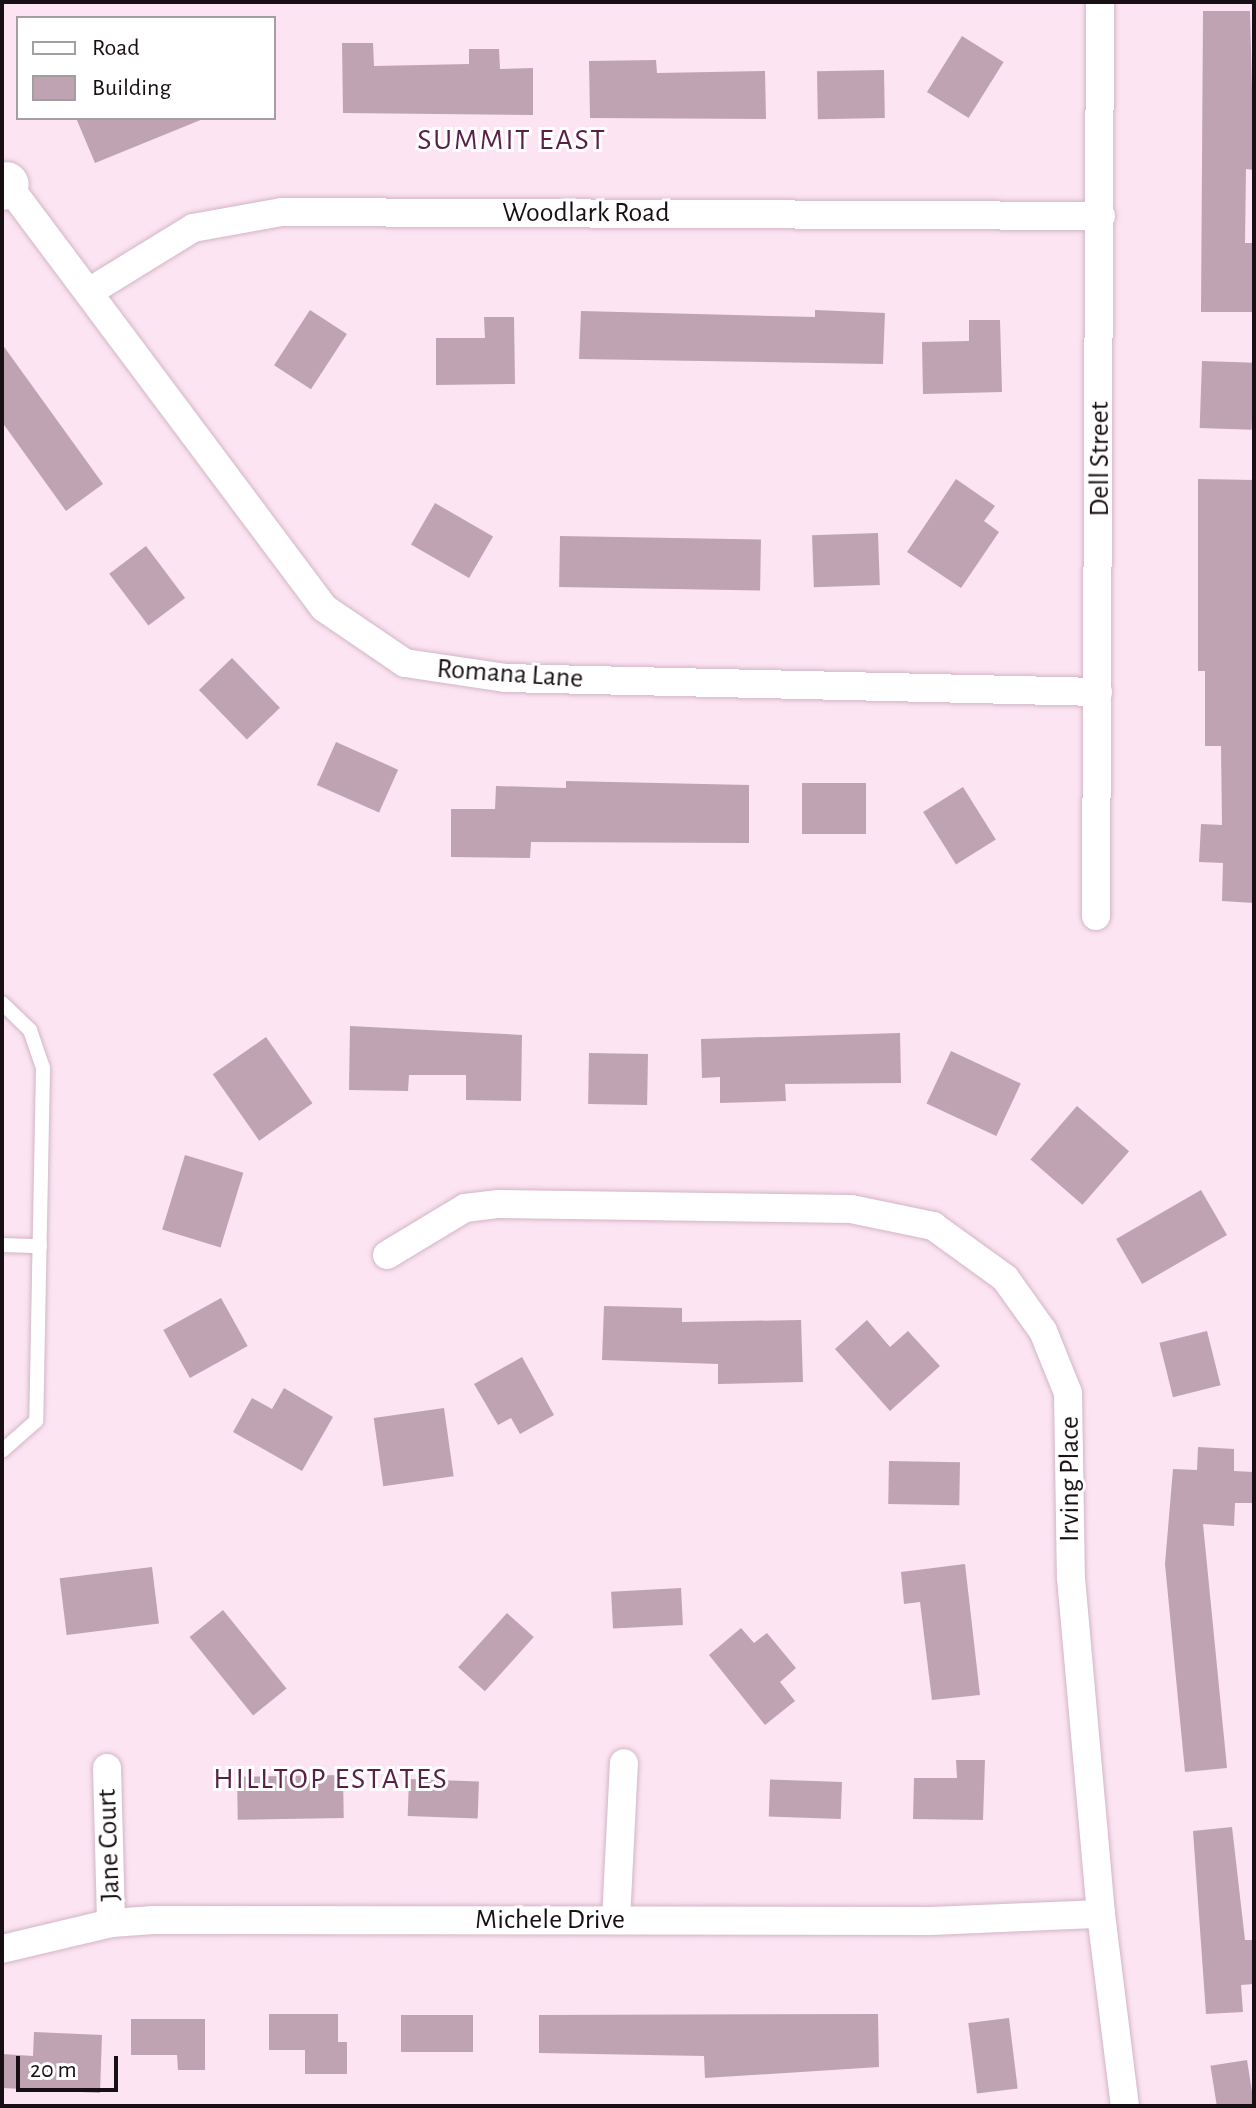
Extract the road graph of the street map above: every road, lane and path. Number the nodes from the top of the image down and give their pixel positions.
1 (1100, 2) edge
2 (5, 186) edge
3 (1101, 216) junction
4 (89, 292) junction
5 (1098, 692) junction
6 (1096, 916) dead end
7 (2, 1003) edge
8 (2, 1245) edge
9 (40, 1246) junction
10 (387, 1255) dead end
11 (2, 1451) edge
12 (624, 1763) dead end
13 (107, 1768) dead end
14 (1101, 1914) junction
15 (616, 1920) junction
16 (111, 1923) junction
17 (2, 1949) edge
18 (1125, 2106) edge

1 - 3 street, Dell Street
2 - 4 street, Romana Lane
3 - 4 street, Woodlark Road
3 - 5 street, Dell Street
4 - 5 street, Romana Lane
5 - 6 street, Dell Street
7 - 9 lane
8 - 9 lane
9 - 11 lane
10 - 14 street, Irving Place
12 - 15 street
13 - 16 street, Jane Court
14 - 15 street, Michele Drive
14 - 18 street, Irving Place
15 - 16 street, Michele Drive
16 - 17 street, Michele Drive

